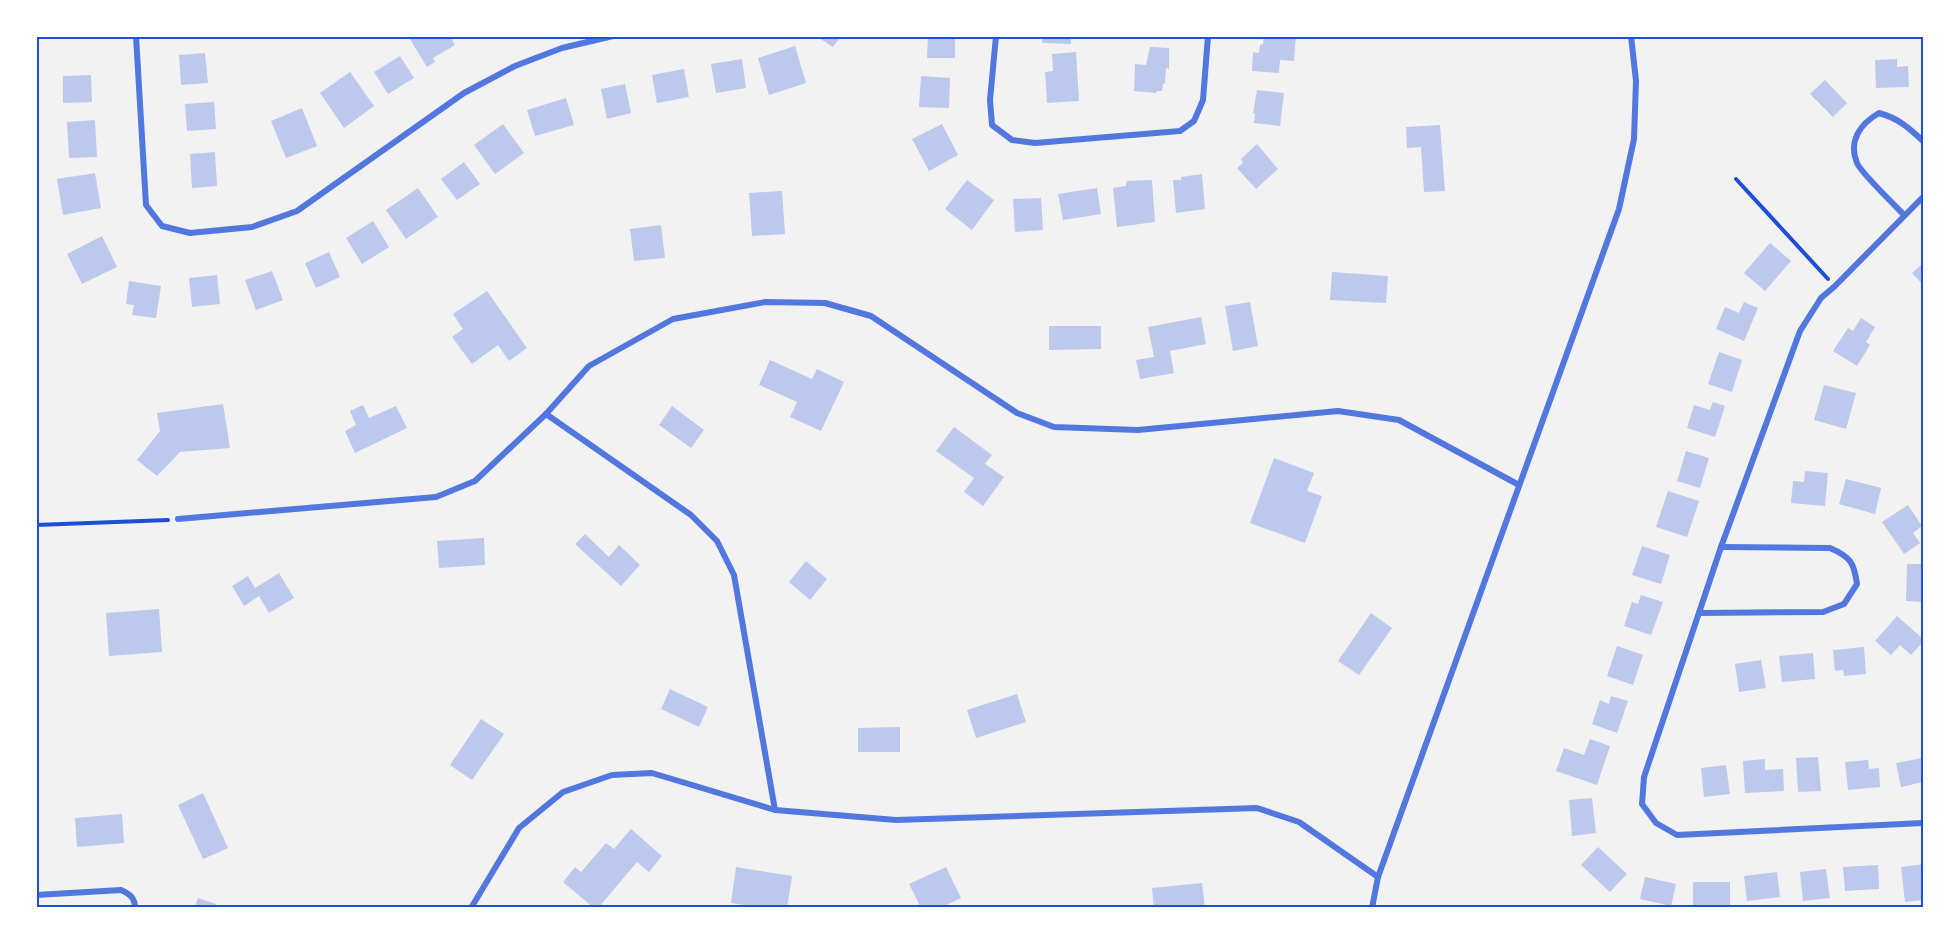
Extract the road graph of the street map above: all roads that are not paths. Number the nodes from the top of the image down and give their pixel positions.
1 (136, 36) edge
2 (612, 36) edge
3 (996, 36) edge
4 (1208, 36) edge
5 (1631, 36) edge
6 (1923, 141) edge
7 (1923, 197) edge
8 (1904, 215) junction
9 (546, 414) junction
10 (1519, 485) junction
11 (178, 519) road end
12 (1721, 547) junction
13 (1699, 613) junction
14 (775, 810) junction
15 (1923, 823) edge
16 (1378, 877) junction
17 (36, 895) edge
18 (135, 908) edge
19 (471, 908) edge
20 (1372, 908) edge

1 - 2 street
3 - 4 street
5 - 10 street
6 - 8 street
7 - 8 street
8 - 12 street
9 - 10 street
9 - 11 street
9 - 14 street
10 - 16 street
12 - 13 street
12 - 13 street
13 - 15 street
14 - 16 street
14 - 19 street
16 - 20 street
17 - 18 street

